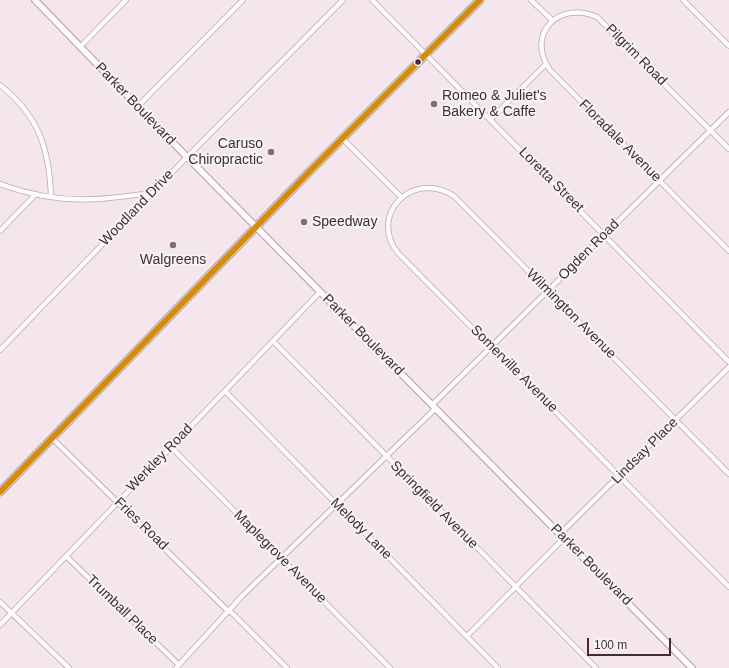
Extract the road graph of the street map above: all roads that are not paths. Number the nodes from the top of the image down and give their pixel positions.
1 (35, 0) edge
2 (126, 0) edge
3 (243, 0) edge
4 (343, 0) edge
5 (372, 0) edge
6 (480, 0) edge
7 (531, 0) edge
8 (683, 0) edge
9 (552, 20) junction
10 (729, 46) edge
11 (80, 47) junction
12 (426, 55) junction
13 (546, 64) junction
14 (0, 84) edge
15 (138, 106) junction
16 (729, 112) edge
17 (491, 119) junction
18 (710, 130) junction
19 (343, 139) junction
20 (729, 149) edge
21 (187, 157) junction
22 (659, 180) junction
23 (0, 184) edge
24 (152, 193) junction
25 (36, 194) junction
26 (50, 196) junction
27 (401, 197) junction
28 (256, 227) junction
29 (0, 231) edge
30 (604, 234) junction
31 (729, 251) edge
32 (548, 290) junction
33 (320, 292) junction
34 (273, 341) junction
35 (491, 346) junction
36 (0, 350) edge
37 (729, 362) edge
38 (729, 368) edge
39 (225, 391) junction
40 (434, 406) junction
41 (676, 420) junction
42 (52, 438) junction
43 (171, 447) junction
44 (386, 456) junction
45 (729, 474) edge
46 (619, 476) junction
47 (0, 492) edge
48 (118, 502) junction
49 (337, 504) junction
50 (562, 536) junction
51 (66, 556) junction
52 (281, 559) junction
53 (516, 587) junction
54 (729, 587) edge
55 (0, 602) edge
56 (228, 610) junction
57 (11, 613) junction
58 (0, 625) edge
59 (467, 636) junction
60 (177, 666) edge
61 (70, 668) edge
62 (287, 668) edge
63 (390, 668) edge
64 (498, 668) edge
65 (596, 668) edge
66 (692, 668) edge

1 - 11 street, Parker Boulevard
2 - 11 street
3 - 15 street
4 - 21 street, Woodland Drive
5 - 12 street, Loretta Street
6 - 12 main road
7 - 9 street
8 - 10 street
9 - 13 street, Floradale Avenue
9 - 18 street, Pilgrim Road
11 - 15 street, Parker Boulevard
12 - 17 street, Loretta Street
12 - 19 main road
13 - 17 street
13 - 22 street, Floradale Avenue
14 - 26 street
15 - 21 street, Parker Boulevard
16 - 18 street, Ogden Road
17 - 30 street, Loretta Street
18 - 20 street, Pilgrim Road
18 - 22 street, Ogden Road
19 - 27 street
19 - 28 main road
21 - 24 street, Woodland Drive
21 - 28 street, Parker Boulevard
22 - 30 street, Ogden Road
22 - 31 street, Floradale Avenue
23 - 25 street
24 - 26 street
24 - 36 street, Woodland Drive
25 - 26 street
25 - 29 street
27 - 32 street, Wilmington Avenue
27 - 35 street, Somerville Avenue
28 - 33 street, Parker Boulevard
28 - 42 main road
30 - 32 street, Ogden Road
30 - 37 street, Loretta Street
32 - 35 street, Ogden Road
32 - 41 street, Wilmington Avenue
33 - 34 street, Werkley Road
33 - 40 street, Parker Boulevard
34 - 39 street, Werkley Road
34 - 44 street, Springfield Avenue
35 - 40 street, Ogden Road
35 - 46 street, Somerville Avenue
38 - 41 street, Lindsay Place
39 - 43 street, Werkley Road
39 - 49 street, Melody Lane
40 - 44 street, Ogden Road
40 - 50 street, Parker Boulevard
41 - 45 street, Wilmington Avenue
41 - 46 street, Lindsay Place
42 - 47 main road
42 - 48 street, Fries Road
43 - 48 street, Werkley Road
43 - 52 street, Maplegrove Avenue
44 - 49 street, Ogden Road
44 - 53 street, Springfield Avenue
46 - 50 street, Lindsay Place
46 - 54 street, Somerville Avenue
48 - 51 street, Werkley Road
48 - 56 street, Fries Road
49 - 52 street, Ogden Road
49 - 59 street, Melody Lane
50 - 53 street, Lindsay Place
50 - 66 street, Parker Boulevard
51 - 57 street, Werkley Road
51 - 60 street, Trumball Place
52 - 56 street, Ogden Road
52 - 63 street, Maplegrove Avenue
53 - 59 street, Lindsay Place
53 - 65 street, Springfield Avenue
55 - 57 street
56 - 60 street, Ogden Road
56 - 62 street, Fries Road
57 - 58 street, Werkley Road
57 - 61 street
59 - 64 street, Melody Lane

